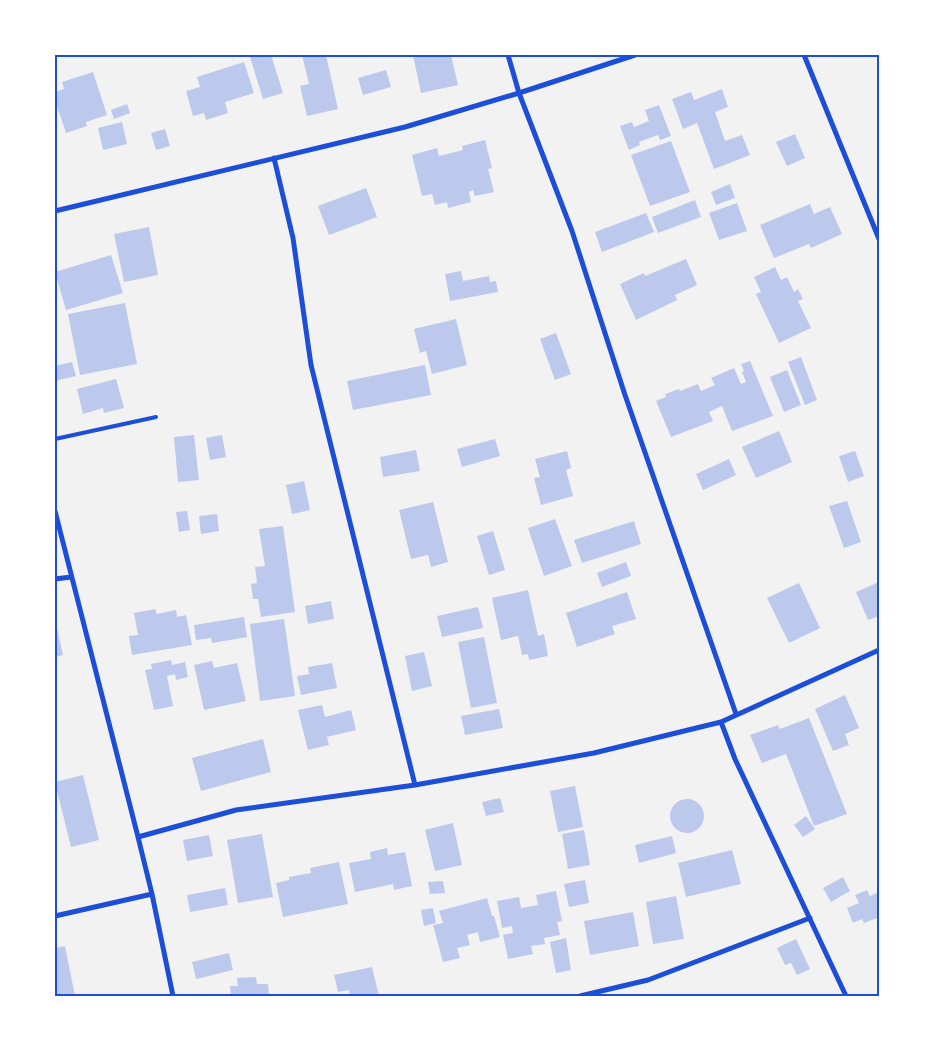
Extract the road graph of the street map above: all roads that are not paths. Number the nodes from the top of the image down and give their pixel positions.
1 (508, 55) edge
2 (635, 55) edge
3 (804, 55) edge
4 (519, 93) junction
5 (274, 158) junction
6 (55, 211) edge
7 (879, 240) edge
8 (156, 417) dead end
9 (55, 439) edge
10 (55, 511) edge
11 (71, 576) junction
12 (55, 579) edge
13 (879, 650) edge
14 (736, 714) junction
15 (721, 722) junction
16 (415, 785) junction
17 (138, 836) junction
18 (152, 894) junction
19 (55, 916) edge
20 (810, 918) junction
21 (173, 996) edge
22 (580, 996) edge
23 (846, 996) edge

1 - 4 street
2 - 4 street
3 - 7 street
4 - 5 street
4 - 14 street
5 - 6 street
5 - 16 street
8 - 9 lane
10 - 11 street
11 - 12 street
11 - 17 street
13 - 14 street
14 - 15 street
15 - 16 street
15 - 20 street
16 - 17 street
17 - 18 street
18 - 19 street
18 - 21 street
20 - 22 street
20 - 23 street

